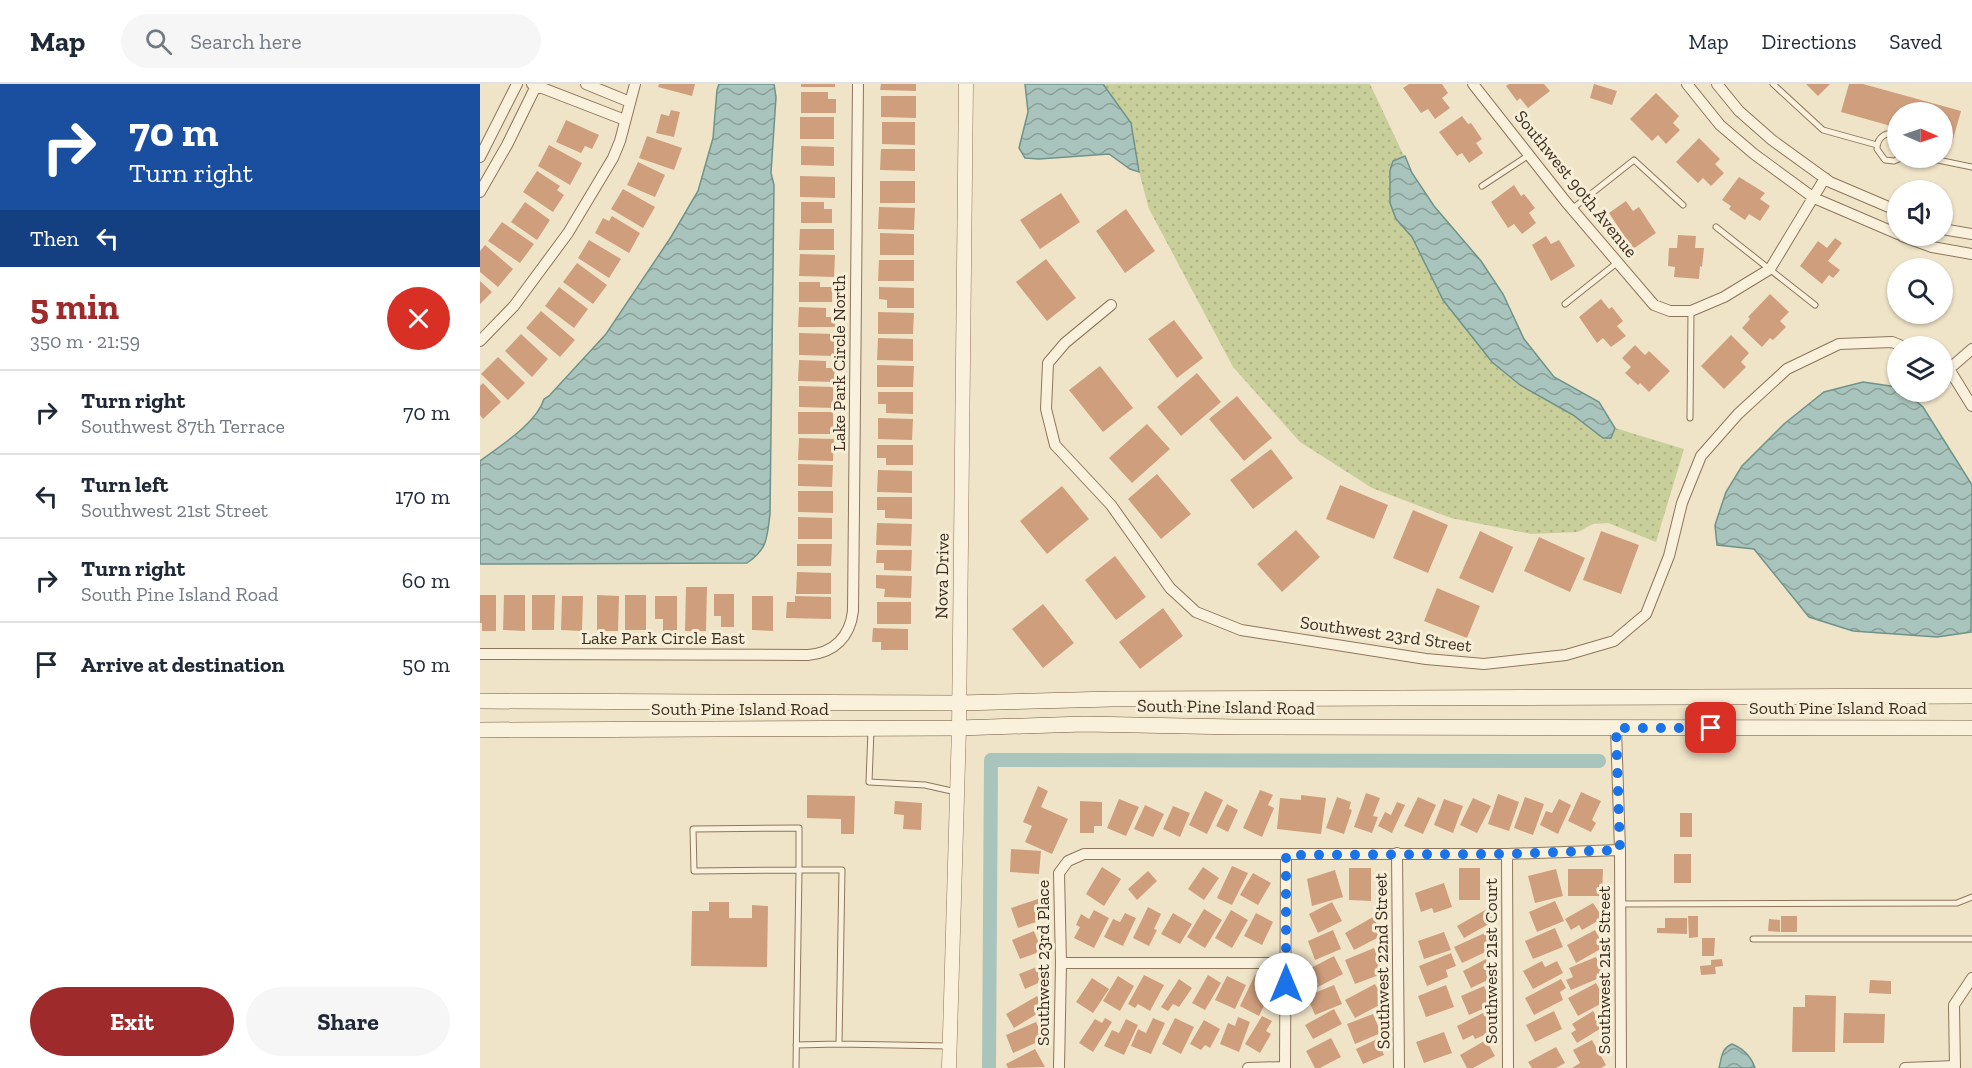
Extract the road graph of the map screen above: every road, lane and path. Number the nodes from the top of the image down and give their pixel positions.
1 (517, 84) edge
2 (586, 84) edge
3 (635, 84) edge
4 (858, 84) edge
5 (966, 84) edge
6 (1473, 84) edge
7 (1686, 84) edge
8 (1717, 84) edge
9 (1773, 84) edge
10 (535, 85) edge
11 (630, 102) junction
12 (625, 120) junction
13 (1887, 134) edge
14 (1877, 145) junction
15 (1529, 155) junction
16 (480, 157) edge
17 (1887, 160) edge
18 (1953, 163) edge
19 (1972, 167) edge
20 (1825, 178) junction
21 (1482, 186) dead end
22 (480, 192) edge
23 (1814, 198) junction
24 (1683, 205) dead end
25 (1887, 206) edge
26 (1572, 209) junction
27 (1716, 227) dead end
28 (1887, 229) edge
29 (1953, 231) edge
30 (1972, 234) edge
31 (1929, 246) edge
32 (1972, 254) edge
33 (1618, 262) junction
34 (1770, 269) junction
35 (1565, 304) dead end
36 (1111, 305) dead end
37 (1815, 305) dead end
38 (1690, 311) junction
39 (480, 341) edge
40 (1887, 342) edge
41 (1972, 349) edge
42 (1953, 362) edge
43 (1953, 378) edge
44 (1972, 406) edge
45 (1690, 418) dead end
46 (842, 640) joint
47 (480, 654) edge
48 (1972, 696) edge
49 (480, 701) edge
50 (959, 703) junction
51 (871, 728) junction
52 (959, 728) junction
53 (1616, 728) junction
54 (1972, 728) edge
55 (480, 729) edge
56 (957, 792) junction
57 (1620, 850) junction
58 (1397, 853) junction
59 (1507, 854) junction
60 (1286, 855) junction
61 (799, 870) junction
62 (1972, 897) edge
63 (1619, 904) junction
64 (1754, 939) dead end
65 (1972, 939) edge
66 (1061, 963) junction
67 (1286, 963) junction
68 (1972, 978) edge
69 (839, 1044) junction
70 (796, 1045) junction
71 (950, 1046) junction
72 (1954, 1067) edge
73 (796, 1068) edge
74 (950, 1068) edge
75 (1059, 1068) edge
76 (1248, 1068) edge
77 (1285, 1068) edge
78 (1399, 1068) edge
79 (1508, 1068) edge
80 (1621, 1068) edge
81 (1905, 1068) edge

1 - 16 street
2 - 11 street
3 - 11 street
4 - 46 street, Lake Park Circle North
5 - 50 street, Nova Drive
6 - 15 street, Southwest 90th Avenue
7 - 23 street
8 - 20 street
9 - 14 lane
10 - 12 street
10 - 22 street
11 - 12 street
12 - 39 street
13 - 14 lane
14 - 17 lane
15 - 21 lane
15 - 26 street, Southwest 90th Avenue
18 - 19 lane
20 - 23 street
20 - 25 street
23 - 28 street
23 - 34 street
24 - 26 lane
26 - 33 street, Southwest 90th Avenue
27 - 34 lane
29 - 30 street
31 - 32 street
33 - 35 lane
33 - 38 street, Southwest 90th Avenue
34 - 37 lane
34 - 38 street
36 - 40 street, Southwest 23rd Street
38 - 45 lane
41 - 42 street
43 - 44 street
46 - 47 street, Lake Park Circle East
48 - 50 main road, South Pine Island Road
49 - 50 main road, South Pine Island Road
50 - 52 street, Nova Drive
51 - 52 main road, South Pine Island Road
51 - 55 main road, South Pine Island Road
51 - 56 lane
52 - 53 main road, South Pine Island Road
52 - 56 street, Nova Drive
53 - 54 main road, South Pine Island Road
53 - 57 street, Southwest 21st Street
56 - 71 street, Nova Drive
57 - 59 street
57 - 63 street, Southwest 21st Street
58 - 59 street
58 - 60 street
58 - 78 street, Southwest 22nd Street
59 - 79 street, Southwest 21st Court
60 - 66 street, Southwest 23rd Place
60 - 67 street
61 - 61 lane
61 - 69 lane
61 - 70 lane
62 - 63 lane
63 - 80 street, Southwest 21st Street
64 - 65 lane
66 - 67 street
66 - 75 street, Southwest 23rd Place
67 - 77 street
68 - 72 street
69 - 70 lane
69 - 71 lane
70 - 73 lane
71 - 74 street, Nova Drive
72 - 81 street
76 - 77 street

